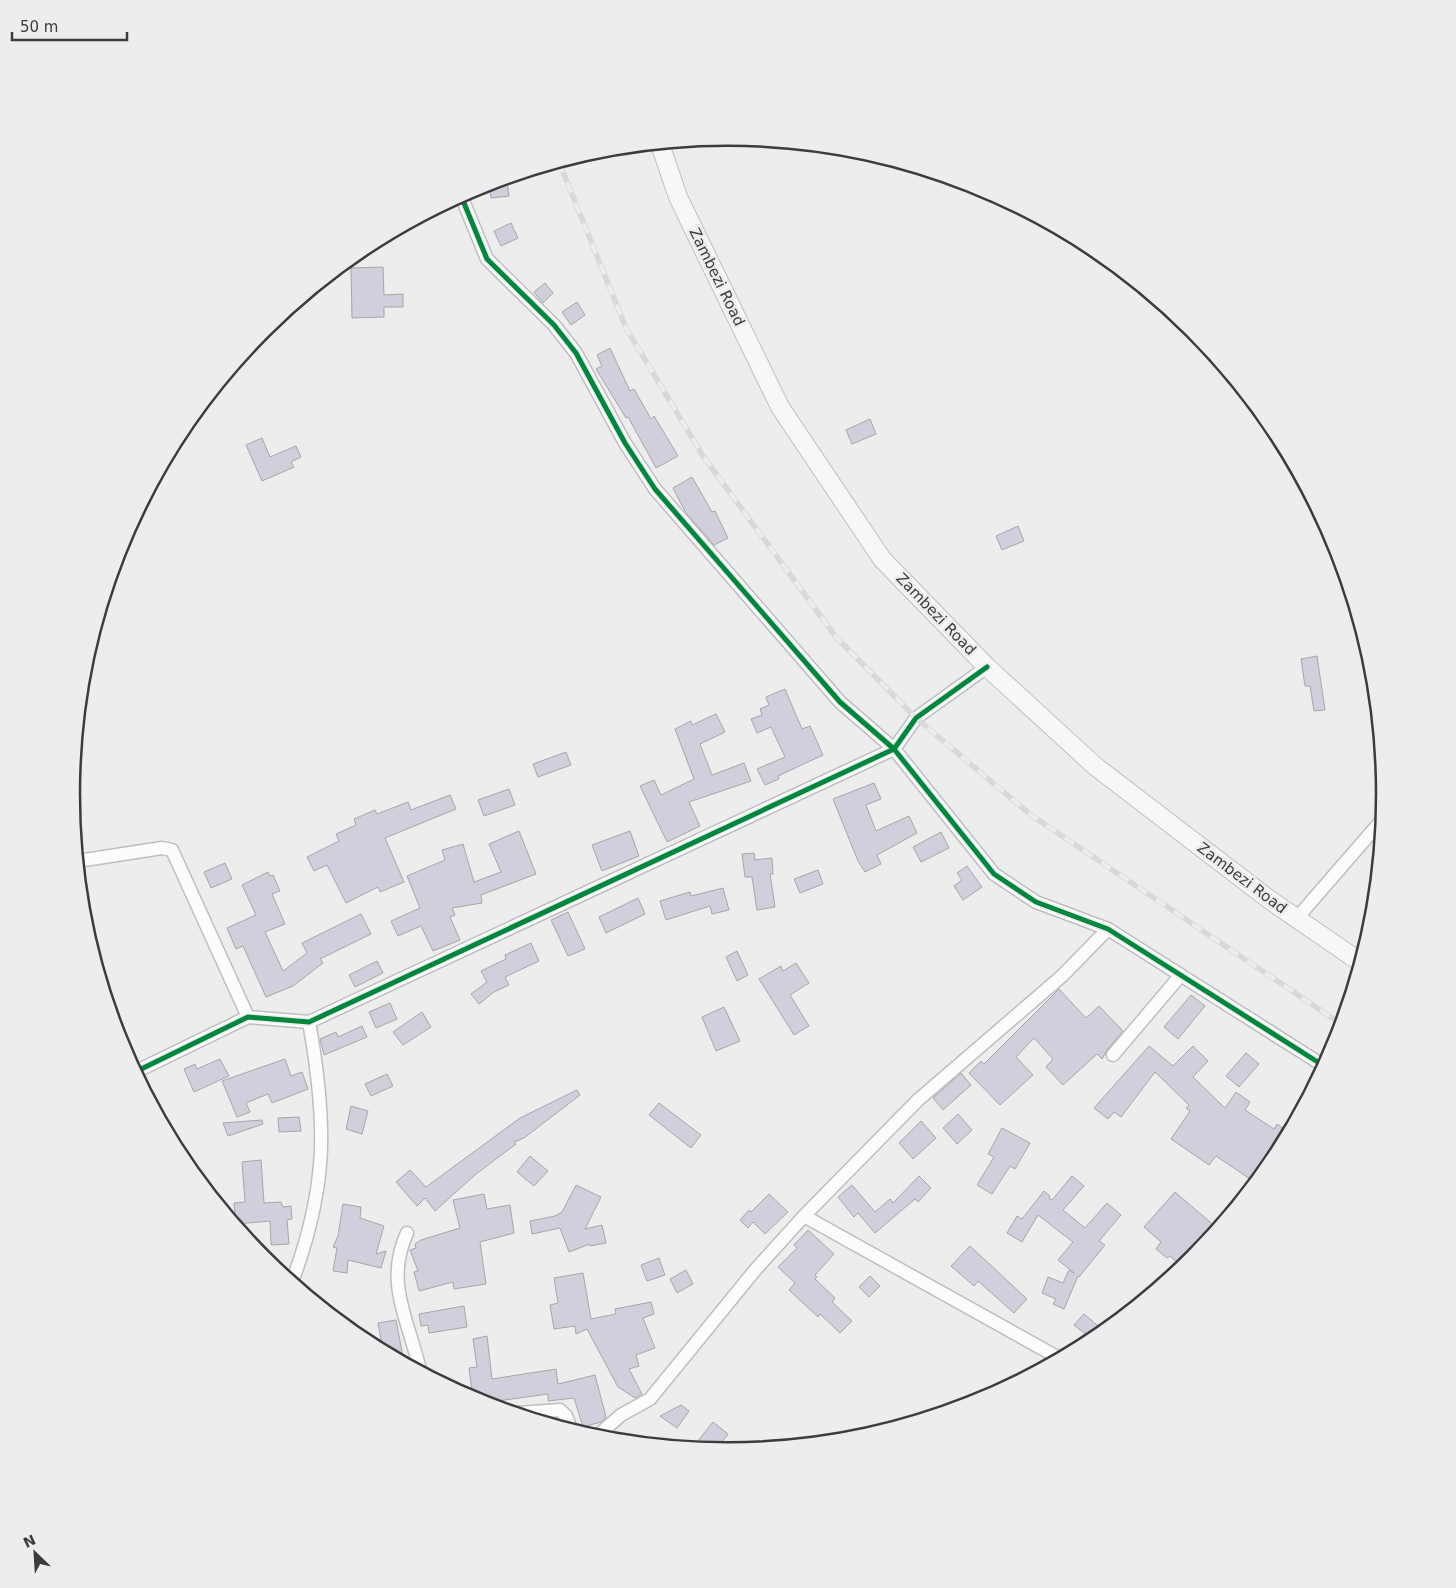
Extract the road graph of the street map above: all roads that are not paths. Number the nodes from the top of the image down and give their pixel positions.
1 (662, 150) edge
2 (464, 202) edge
3 (987, 666) junction
4 (894, 749) junction
5 (1375, 828) edge
6 (84, 860) edge
7 (1297, 918) junction
8 (1108, 929) junction
9 (1355, 958) edge
10 (1180, 976) junction
11 (248, 1017) junction
12 (309, 1022) junction
13 (1113, 1055) dead end
14 (1318, 1062) edge
15 (142, 1069) edge
16 (804, 1216) junction
17 (407, 1233) dead end
18 (295, 1275) edge
19 (1053, 1355) edge
20 (418, 1362) edge
21 (533, 1412) edge
22 (568, 1422) edge
23 (604, 1430) edge

1 - 3 main road, Zambezi Road
2 - 4 street
3 - 4 street
3 - 7 main road, Zambezi Road
4 - 8 street
4 - 12 street
5 - 7 street
6 - 11 street
7 - 9 main road, Zambezi Road
8 - 10 street
8 - 16 street
10 - 13 street
10 - 14 street
11 - 12 street
11 - 15 street
12 - 18 street
16 - 19 street
16 - 23 street
17 - 20 street
21 - 22 street

